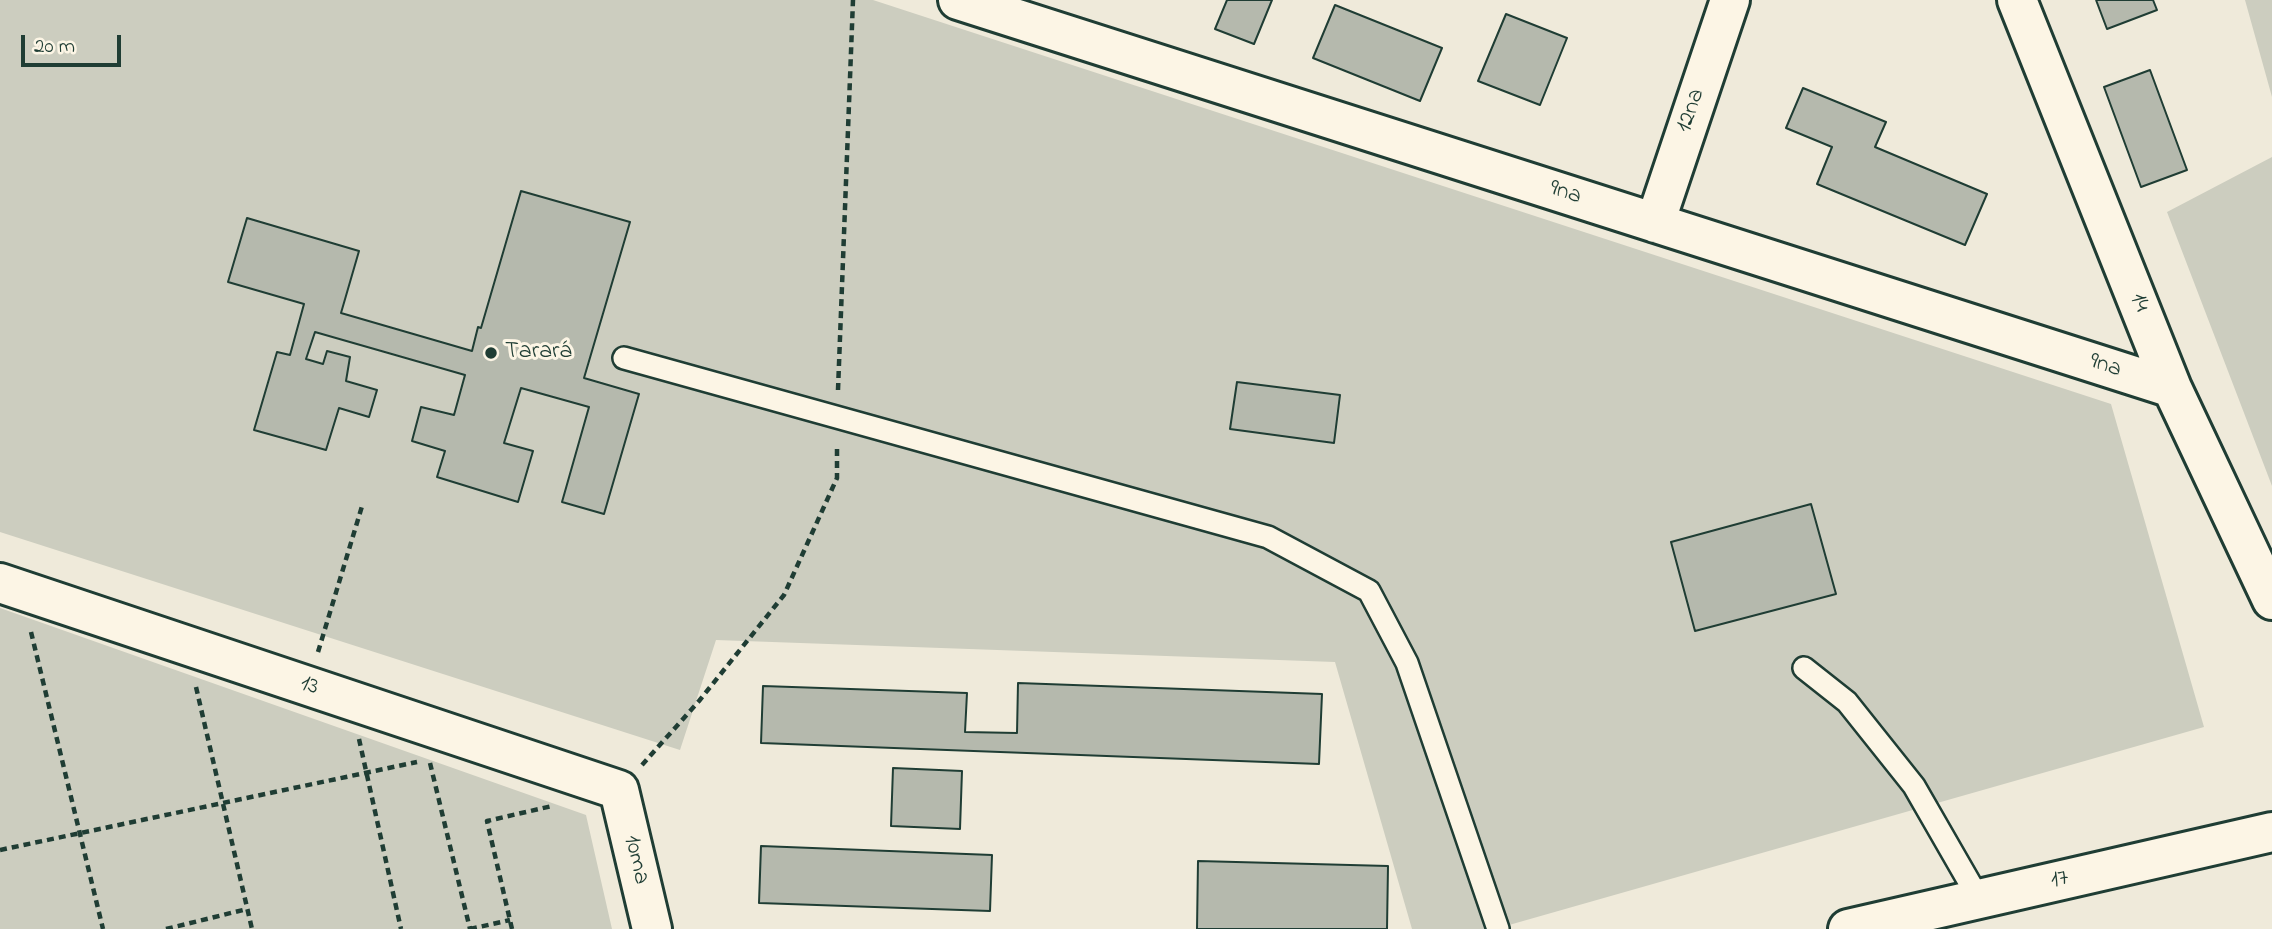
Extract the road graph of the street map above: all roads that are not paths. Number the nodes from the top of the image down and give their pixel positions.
1 (958, 0) edge
2 (1730, 0) edge
3 (2017, 0) edge
4 (1655, 223) junction
5 (624, 358) dead end
6 (2172, 388) junction
7 (10, 587) edge
8 (2272, 600) edge
9 (1804, 668) dead end
10 (619, 790) joint
11 (2272, 832) edge
12 (1979, 899) junction
13 (652, 929) edge
14 (1498, 929) edge
15 (1849, 929) edge

1 - 4 street, 9na
2 - 4 street, 12na
3 - 6 street, 14
4 - 6 street, 9na
5 - 14 lane
6 - 8 street, 14
7 - 10 street, 13
9 - 12 lane
10 - 13 street, 10ma
11 - 12 street, 17
12 - 15 street, 17

